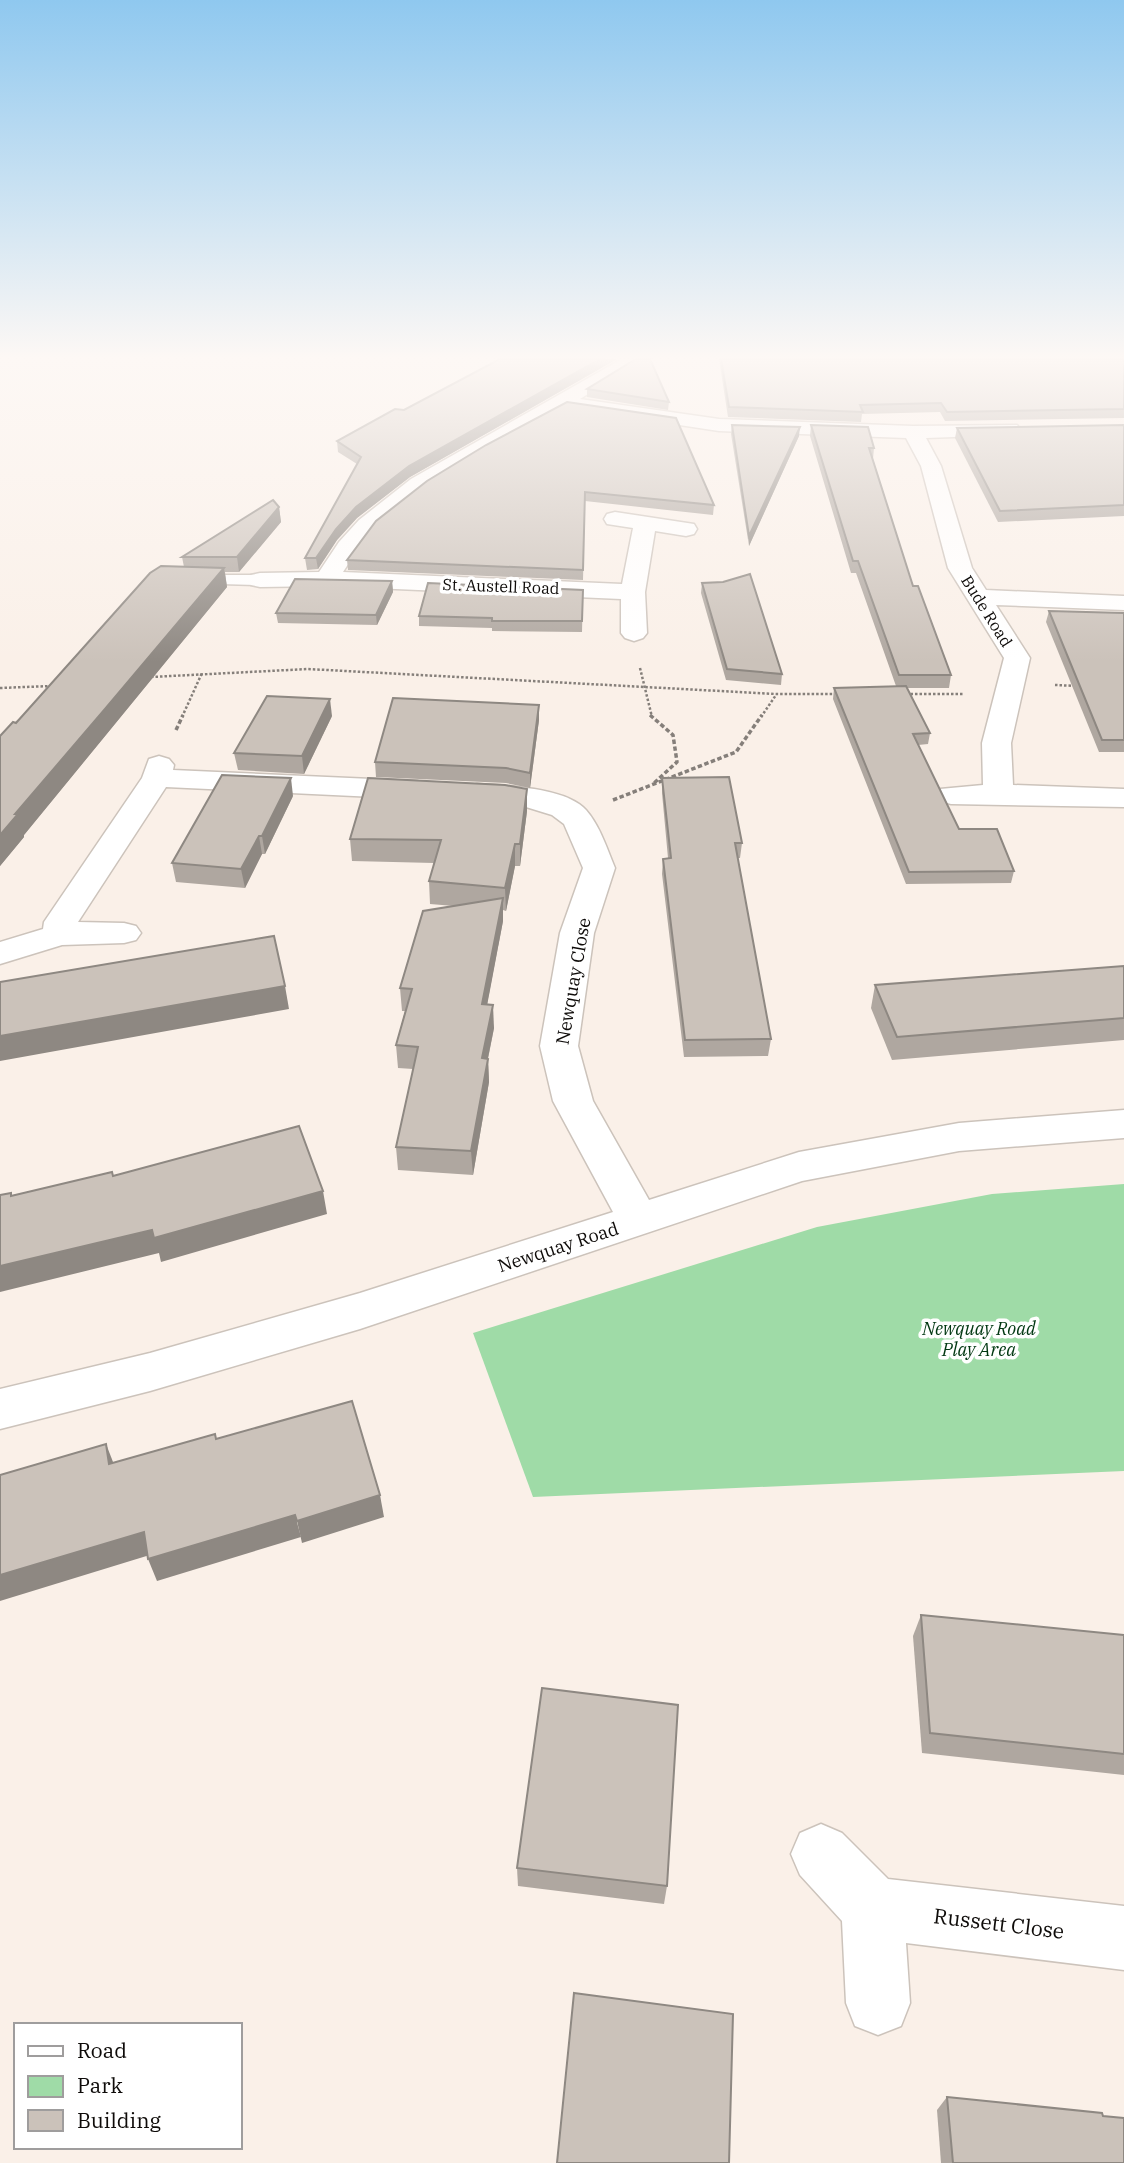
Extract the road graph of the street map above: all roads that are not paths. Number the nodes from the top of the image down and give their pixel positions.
1 (460, 460) edge
2 (928, 460) edge
3 (615, 519) dead end
4 (645, 523) junction
5 (686, 528) dead end
6 (327, 579) junction
7 (170, 580) edge
8 (260, 580) joint
9 (633, 592) junction
10 (978, 597) junction
11 (1124, 603) edge
12 (634, 633) dead end
13 (1000, 794) junction
14 (951, 795) dead end
15 (1124, 799) edge
16 (124, 933) dead end
17 (59, 935) junction
18 (0, 953) edge
19 (1124, 1124) edge
20 (639, 1220) junction
21 (0, 1409) edge
22 (821, 1854) dead end
23 (873, 1908) junction
24 (1124, 1938) edge
25 (878, 2003) dead end

1 - 6 street
2 - 10 street, Bude Road
3 - 4 street
4 - 5 street
4 - 9 street
6 - 8 street, St. Austell Road
6 - 9 street, St. Austell Road
7 - 8 lane
9 - 12 street
10 - 11 street
10 - 13 street, Bude Road
13 - 14 street
13 - 15 street
16 - 17 street
17 - 18 street
17 - 20 street, Newquay Close
19 - 20 street, Newquay Road
20 - 21 street, Newquay Road
22 - 23 street
23 - 24 street, Russett Close
23 - 25 street

